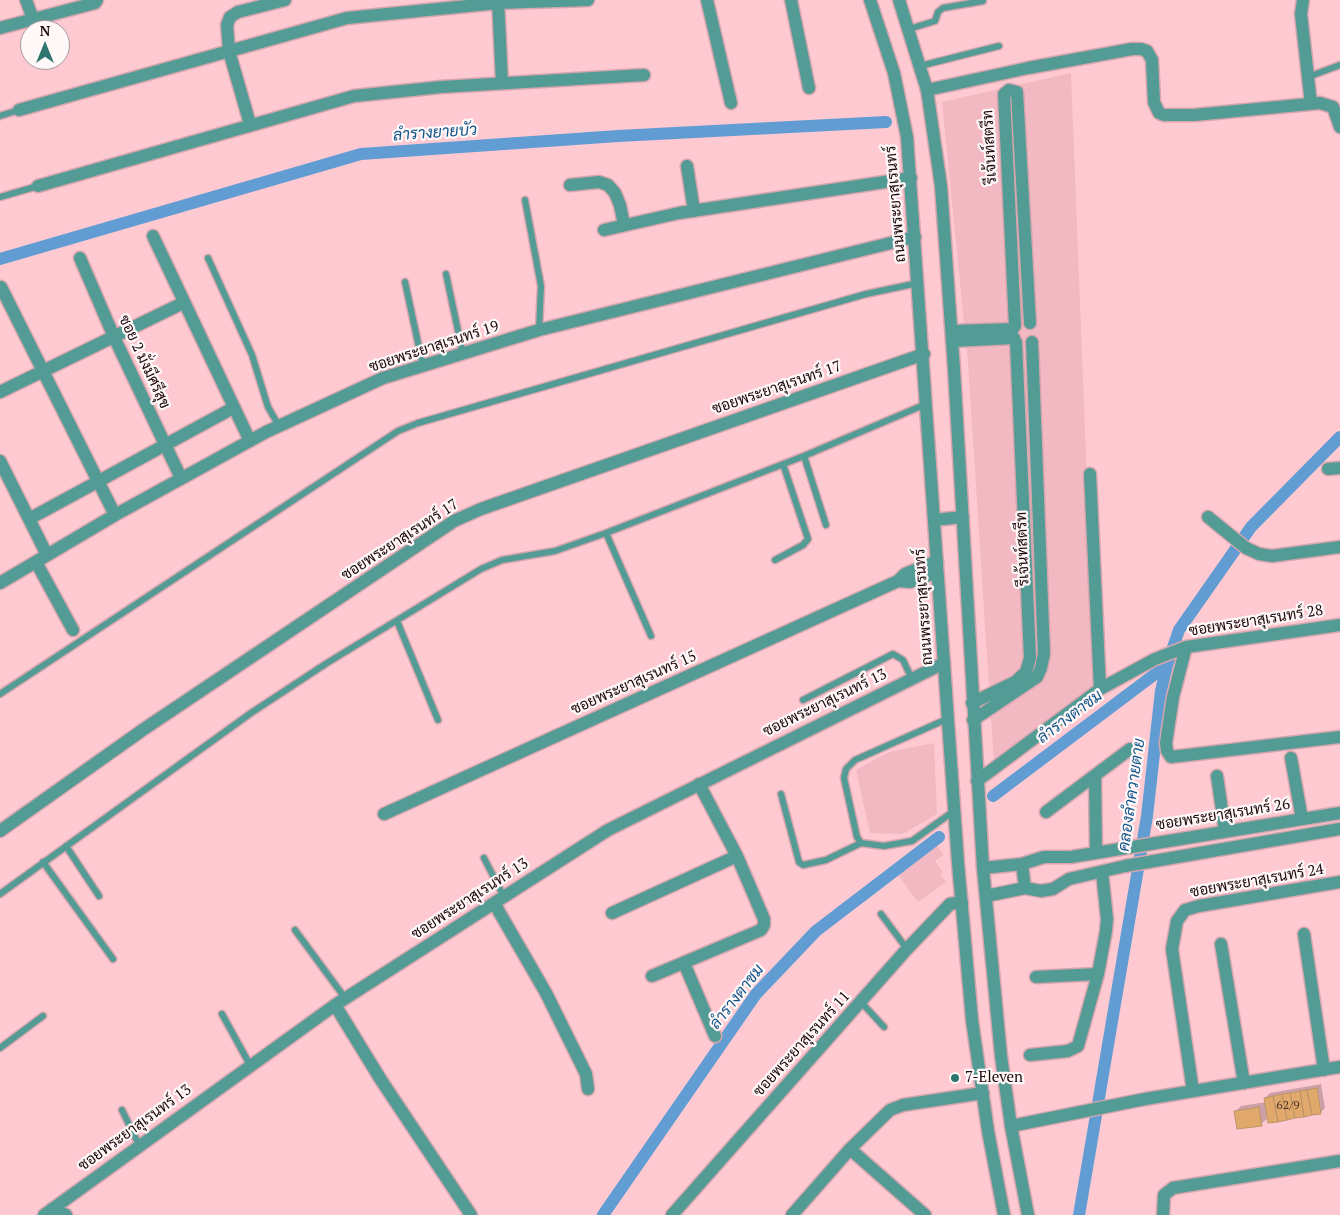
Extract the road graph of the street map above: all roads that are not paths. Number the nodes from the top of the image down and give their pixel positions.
1 (26, 0) edge
2 (98, 0) edge
3 (285, 0) edge
4 (588, 0) edge
5 (707, 0) edge
6 (790, 0) edge
7 (870, 0) edge
8 (899, 0) edge
9 (1303, 0) edge
10 (983, 1) edge
11 (498, 2) edge
12 (33, 19) junction
13 (0, 28) edge
14 (909, 29) junction
15 (999, 46) dead end
16 (229, 51) junction
17 (1340, 65) edge
18 (920, 66) junction
19 (644, 75) dead end
20 (1308, 77) junction
21 (502, 83) junction
22 (809, 88) dead end
23 (927, 90) junction
24 (731, 103) dead end
25 (1311, 104) junction
26 (19, 110) joint
27 (0, 116) edge
28 (250, 124) junction
29 (1340, 127) edge
30 (687, 166) dead end
31 (911, 178) junction
32 (570, 185) dead end
33 (38, 186) joint
34 (0, 198) edge
35 (525, 200) dead end
36 (694, 211) junction
37 (624, 226) junction
38 (604, 230) dead end
39 (153, 236) dead end
40 (915, 237) junction
41 (80, 258) dead end
42 (208, 258) dead end
43 (446, 274) dead end
44 (405, 282) dead end
45 (918, 283) junction
46 (1, 287) edge
47 (183, 303) junction
48 (1030, 323) junction
49 (539, 330) junction
50 (1014, 334) junction
51 (952, 336) junction
52 (114, 337) junction
53 (1032, 342) junction
54 (463, 354) junction
55 (924, 354) junction
56 (424, 366) junction
57 (41, 372) junction
58 (0, 392) edge
59 (926, 404) junction
60 (233, 408) junction
61 (279, 426) junction
62 (250, 441) junction
63 (165, 446) junction
64 (804, 456) junction
65 (0, 461) edge
66 (783, 464) junction
67 (1090, 474) dead end
68 (181, 478) junction
69 (98, 484) junction
70 (115, 515) junction
71 (963, 517) junction
72 (1208, 517) dead end
73 (29, 519) junction
74 (934, 520) junction
75 (826, 525) dead end
76 (606, 533) junction
77 (1340, 547) edge
78 (47, 556) junction
79 (775, 560) dead end
80 (36, 562) junction
81 (937, 567) junction
82 (0, 583) edge
83 (397, 621) junction
84 (1340, 625) edge
85 (73, 630) dead end
86 (1340, 632) edge
87 (651, 636) dead end
88 (1183, 648) junction
89 (944, 663) junction
90 (912, 679) junction
91 (1100, 689) junction
92 (0, 694) edge
93 (802, 700) dead end
94 (972, 703) junction
95 (947, 719) junction
96 (438, 720) dead end
97 (973, 720) junction
98 (1340, 736) edge
99 (1130, 749) dead end
100 (1291, 758) dead end
101 (1095, 776) junction
102 (1217, 776) dead end
103 (977, 781) junction
104 (699, 784) junction
105 (781, 794) dead end
106 (954, 811) junction
107 (1046, 812) dead end
108 (1340, 813) edge
109 (384, 814) dead end
110 (1302, 819) junction
111 (1278, 823) junction
112 (1340, 829) edge
113 (0, 831) edge
114 (1225, 831) junction
115 (1284, 838) junction
116 (861, 843) junction
117 (66, 846) junction
118 (1096, 852) junction
119 (737, 856) junction
120 (484, 858) dead end
121 (43, 862) junction
122 (1022, 864) junction
123 (983, 868) junction
124 (1102, 872) junction
125 (1340, 882) edge
126 (1025, 888) junction
127 (0, 894) edge
128 (99, 896) dead end
129 (986, 896) junction
130 (499, 900) junction
131 (962, 902) junction
132 (612, 913) dead end
133 (881, 914) dead end
134 (295, 930) dead end
135 (1304, 934) dead end
136 (1221, 944) dead end
137 (907, 949) junction
138 (113, 958) dead end
139 (684, 963) junction
140 (1098, 974) junction
141 (652, 976) dead end
142 (1036, 977) dead end
143 (340, 1002) junction
144 (861, 1002) junction
145 (222, 1014) dead end
146 (43, 1016) dead end
147 (884, 1027) dead end
148 (715, 1036) dead end
149 (0, 1048) edge
150 (1030, 1055) dead end
151 (250, 1064) junction
152 (1340, 1067) edge
153 (1324, 1070) junction
154 (1244, 1083) junction
155 (588, 1089) dead end
156 (1193, 1092) junction
157 (983, 1093) junction
158 (122, 1110) dead end
159 (1011, 1126) junction
160 (139, 1145) junction
161 (850, 1149) junction
162 (1340, 1161) edge
163 (48, 1212) edge
164 (470, 1214) edge
165 (795, 1214) edge
166 (66, 1215) edge
167 (672, 1215) edge
168 (925, 1215) edge
169 (1004, 1215) edge
170 (1028, 1215) edge
171 (1163, 1215) edge

1 - 12 street
2 - 12 street
3 - 16 street
4 - 11 street
5 - 24 street
6 - 22 street
7 - 31 street, ถนนพระยาสุเรนทร์
8 - 14 street
9 - 20 street
10 - 14 lane
11 - 16 street
11 - 21 street
12 - 13 street
14 - 18 street
15 - 18 lane
16 - 26 street
16 - 28 street
17 - 20 lane
18 - 23 street
19 - 21 street
20 - 25 street
21 - 28 street
23 - 25 street
23 - 51 street
25 - 29 street
26 - 27 lane
28 - 33 street
30 - 36 street
31 - 36 street
31 - 40 street, ถนนพระยาสุเรนทร์
32 - 37 street
33 - 34 lane
35 - 49 lane
36 - 37 street
37 - 38 street
39 - 47 street
40 - 45 street, ถนนพระยาสุเรนทร์
40 - 49 street, ซอยพระยาสุเรนทร์ 19
41 - 52 street, ซอย 2 มั่งมีศรีสุข
42 - 61 lane
43 - 54 lane
44 - 56 lane
45 - 55 street, ถนนพระยาสุเรนทร์
45 - 92 lane
46 - 57 street
47 - 52 street
47 - 60 street
48 - 50 street
48 - 50 street, รีเจ้นท์สตรีท
48 - 53 street, รีเจ้นท์สตรีท
49 - 54 street, ซอยพระยาสุเรนทร์ 19
50 - 51 street
50 - 53 street
50 - 94 street, รีเจ้นท์สตรีท
51 - 71 street
52 - 57 street
52 - 63 street, ซอย 2 มั่งมีศรีสุข
53 - 97 street, รีเจ้นท์สตรีท
54 - 56 street, ซอยพระยาสุเรนทร์ 19
55 - 59 street, ถนนพระยาสุเรนทร์
55 - 113 street, ซอยพระยาสุเรนทร์ 17
56 - 61 street, ซอยพระยาสุเรนทร์ 19
57 - 58 street
57 - 69 street
59 - 64 lane
59 - 74 street, ถนนพระยาสุเรนทร์
60 - 62 street
60 - 63 street
61 - 62 street, ซอยพระยาสุเรนทร์ 19
62 - 68 street, ซอยพระยาสุเรนทร์ 19
63 - 68 street, ซอย 2 มั่งมีศรีสุข
63 - 69 street
64 - 66 lane
64 - 75 lane
65 - 73 street
66 - 76 lane
66 - 79 lane
67 - 91 street
68 - 70 street, ซอยพระยาสุเรนทร์ 19
69 - 70 street
69 - 73 street
70 - 78 street, ซอยพระยาสุเรนทร์ 19
71 - 74 street
71 - 94 street
72 - 77 street
73 - 78 street
74 - 81 street, ถนนพระยาสุเรนทร์
76 - 83 lane
76 - 87 lane
78 - 80 street, ซอยพระยาสุเรนทร์ 19
80 - 82 street, ซอยพระยาสุเรนทร์ 19
80 - 85 street
81 - 89 street, ถนนพระยาสุเรนทร์
81 - 109 street, ซอยพระยาสุเรนทร์ 15
83 - 96 lane
83 - 117 lane
84 - 86 street
84 - 88 street, ซอยพระยาสุเรนทร์ 28
88 - 91 street, ซอยพระยาสุเรนทร์ 28
88 - 98 street
89 - 90 street, ซอยพระยาสุเรนทร์ 13
89 - 95 street, ถนนพระยาสุเรนทร์
90 - 93 lane
90 - 104 street, ซอยพระยาสุเรนทร์ 13
91 - 103 street, ซอยพระยาสุเรนทร์ 28
94 - 97 street
95 - 106 street, ถนนพระยาสุเรนทร์
95 - 116 lane
97 - 103 street
99 - 101 street
100 - 110 street
101 - 107 street
101 - 118 street
102 - 114 street
103 - 123 street
104 - 119 street
104 - 130 street, ซอยพระยาสุเรนทร์ 13
105 - 116 lane
106 - 116 lane
106 - 131 street, ถนนพระยาสุเรนทร์
108 - 110 street, ซอยพระยาสุเรนทร์ 26
110 - 111 street, ซอยพระยาสุเรนทร์ 26
111 - 114 street, ซอยพระยาสุเรนทร์ 26
111 - 115 street
112 - 115 street
114 - 118 street, ซอยพระยาสุเรนทร์ 26
115 - 124 street
117 - 121 lane
117 - 128 lane
118 - 122 street, ซอยพระยาสุเรนทร์ 26
119 - 132 street
119 - 139 street
120 - 130 lane
121 - 127 lane
121 - 138 lane
122 - 123 street, ซอยพระยาสุเรนทร์ 26
122 - 126 street
123 - 129 street
124 - 126 street
124 - 140 street
125 - 156 street, ซอยพระยาสุเรนทร์ 24
126 - 129 street
129 - 159 street
130 - 143 street, ซอยพระยาสุเรนทร์ 13
130 - 155 street
131 - 137 street, ซอยพระยาสุเรนทร์ 11
131 - 157 street, ถนนพระยาสุเรนทร์
133 - 137 lane
134 - 143 lane
135 - 153 street
136 - 154 street
137 - 144 street, ซอยพระยาสุเรนทร์ 11
139 - 141 street
139 - 148 street
140 - 142 street
140 - 150 street
143 - 151 street, ซอยพระยาสุเรนทร์ 13
143 - 164 street
144 - 147 lane
144 - 167 street, ซอยพระยาสุเรนทร์ 11
145 - 151 lane
146 - 149 lane
151 - 160 street, ซอยพระยาสุเรนทร์ 13
152 - 153 street
153 - 154 street
154 - 156 street
156 - 159 street
157 - 161 street
157 - 169 street, ถนนพระยาสุเรนทร์
158 - 160 lane
159 - 170 street
160 - 163 street, ซอยพระยาสุเรนทร์ 13
161 - 165 street
161 - 168 street
162 - 171 street
163 - 166 street

